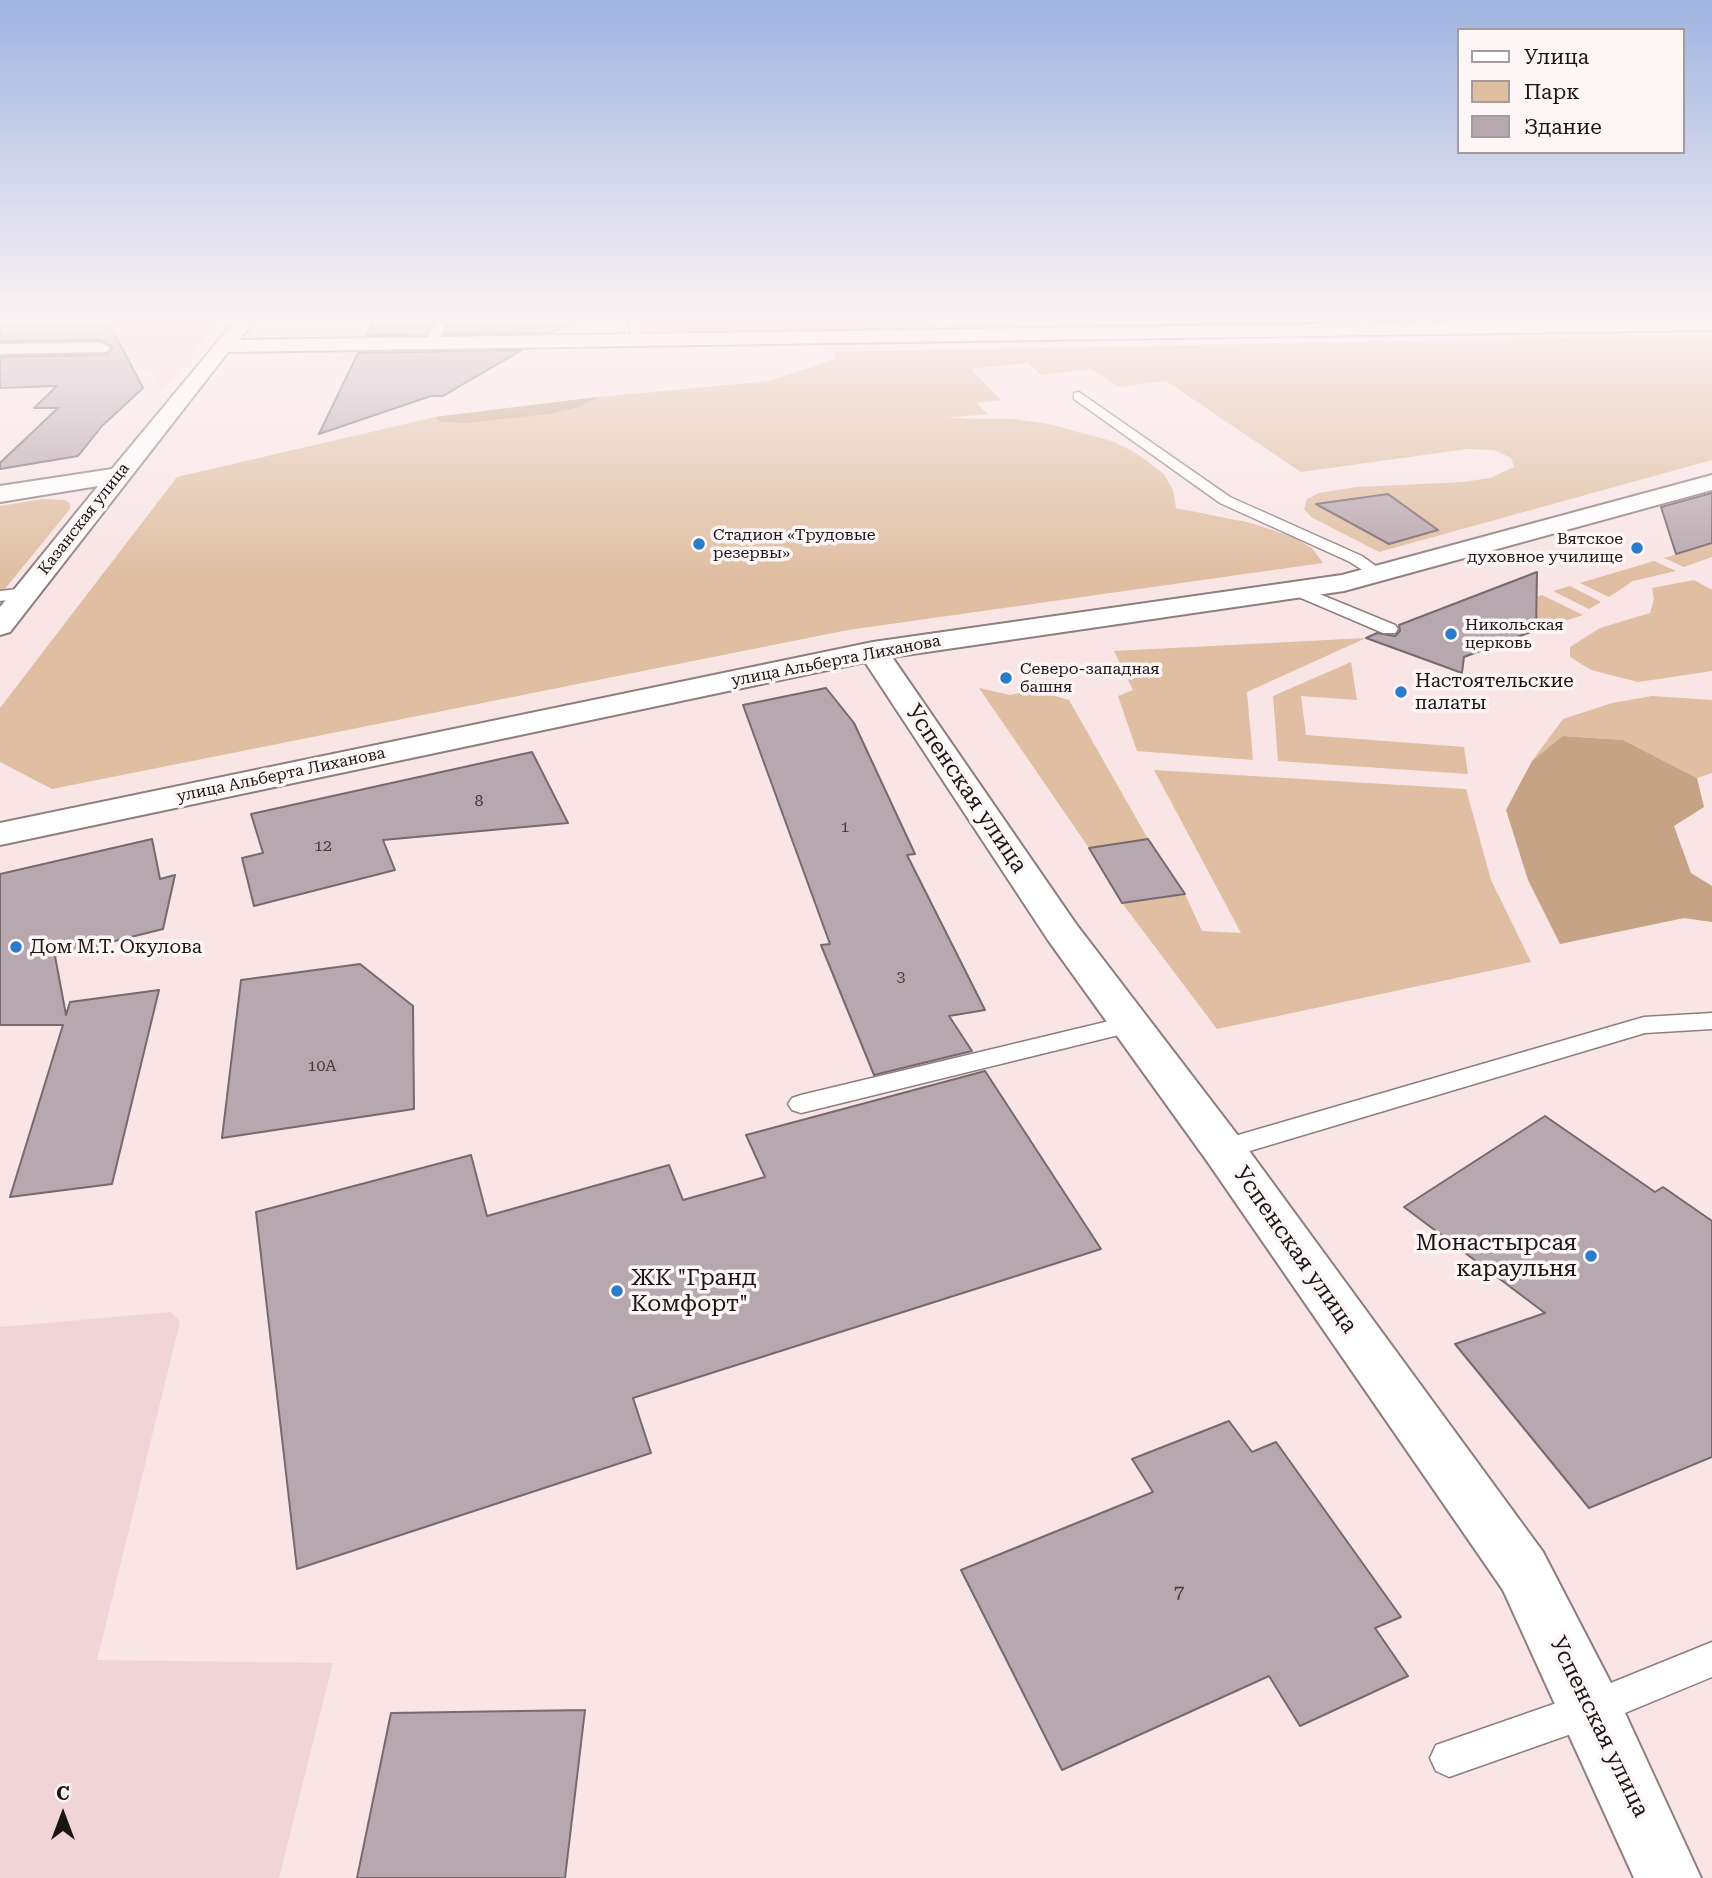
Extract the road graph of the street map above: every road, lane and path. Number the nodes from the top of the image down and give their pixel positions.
1 (176, 404) edge
2 (1090, 404) edge
3 (118, 475) junction
4 (1712, 482) edge
5 (0, 494) edge
6 (1379, 573) junction
7 (1300, 591) junction
8 (25, 593) junction
9 (0, 596) edge
10 (0, 626) edge
11 (1389, 629) dead end
12 (873, 650) junction
13 (0, 834) edge
14 (1712, 1021) edge
15 (1130, 1024) junction
16 (800, 1104) dead end
17 (1223, 1149) junction
18 (1712, 1659) edge
19 (1591, 1709) junction
20 (1449, 1758) dead end
21 (1668, 1878) edge

1 - 3 street, Казанская улица
2 - 6 lane
3 - 5 street
3 - 8 street, Казанская улица
4 - 6 street, улица Альберта Лиханова
6 - 7 street, улица Альберта Лиханова
7 - 11 lane
7 - 12 street, улица Альберта Лиханова
8 - 9 lane
8 - 10 street, Казанская улица
12 - 13 street, улица Альберта Лиханова
12 - 15 street, Успенская улица
14 - 17 lane
15 - 16 lane
15 - 17 street, Успенская улица
17 - 19 street, Успенская улица
18 - 19 lane
19 - 20 lane
19 - 21 street, Успенская улица

